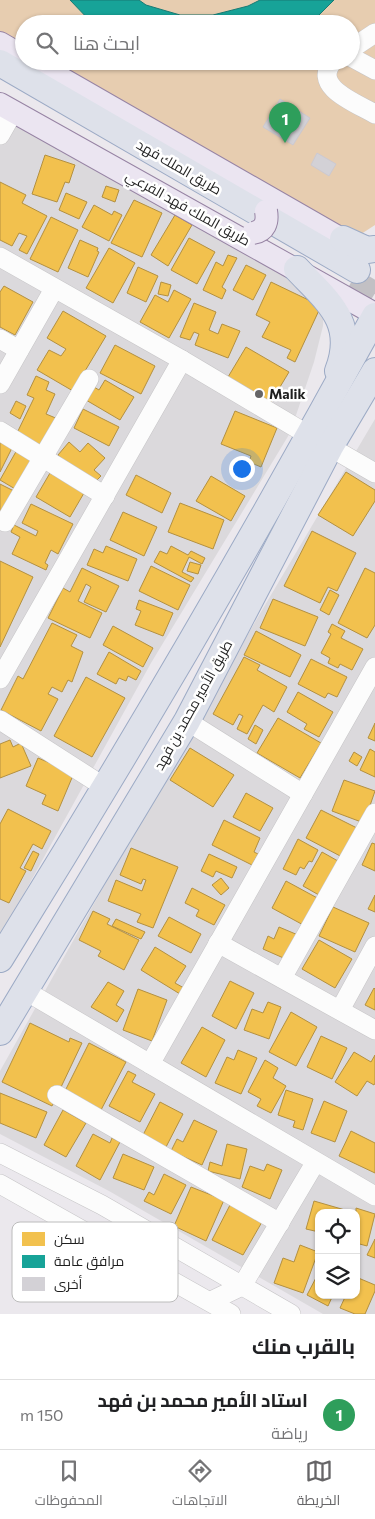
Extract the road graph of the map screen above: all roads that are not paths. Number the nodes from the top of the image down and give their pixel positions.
1 (375, 34) edge
2 (0, 43) edge
3 (360, 43) edge
4 (15, 52) edge
5 (360, 62) edge
6 (0, 64) edge
7 (46, 70) edge
8 (328, 70) edge
9 (375, 70) edge
10 (0, 84) edge
11 (7, 108) edge
12 (375, 114) edge
13 (0, 135) edge
14 (248, 187) junction
15 (224, 227) junction
16 (343, 239) junction
17 (375, 249) edge
18 (0, 257) edge
19 (297, 269) junction
20 (361, 270) edge
21 (54, 289) junction
22 (375, 315) edge
23 (0, 339) edge
24 (19, 350) junction
25 (182, 360) junction
26 (375, 371) edge
27 (89, 379) dead end
28 (0, 384) edge
29 (375, 405) edge
30 (0, 431) edge
31 (326, 432) junction
32 (43, 457) junction
33 (375, 473) edge
34 (105, 496) junction
35 (5, 522) dead end
36 (375, 667) edge
37 (0, 679) edge
38 (0, 720) edge
39 (187, 721) junction
40 (106, 788) junction
41 (303, 794) junction
42 (375, 813) edge
43 (218, 944) junction
44 (375, 946) edge
45 (0, 959) edge
46 (282, 978) junction
47 (24, 990) junction
48 (340, 1010) junction
49 (375, 1030) edge
50 (0, 1032) edge
51 (150, 1064) junction
52 (57, 1095) dead end
53 (0, 1153) edge
54 (315, 1163) junction
55 (0, 1184) edge
56 (375, 1196) edge
57 (69, 1222) edge
58 (131, 1222) edge
59 (280, 1223) junction
60 (178, 1249) edge
61 (178, 1283) edge
62 (242, 1286) junction
63 (211, 1301) junction
64 (231, 1314) edge
65 (291, 1314) edge

1 - 3 street
2 - 4 main road
5 - 9 street
6 - 20 highway, طريق الملك فهد
7 - 14 main road
8 - 12 street
10 - 20 highway, طريق الملك فهد
11 - 13 street
11 - 15 main road, طريق الملك فهد الفرعي
14 - 15 main road, bridge
14 - 16 main road
15 - 19 main road, طريق الملك فهد الفرعي
16 - 17 highway
16 - 20 main road
18 - 21 street
19 - 22 main road, طريق الملك فهد الفرعي
19 - 31 highway
21 - 24 street
21 - 25 street
22 - 31 highway, طريق الأمير محمد بن فهد
23 - 24 street
24 - 28 street
25 - 31 street
25 - 34 street
26 - 31 highway, طريق الأمير محمد بن فهد
27 - 32 street
29 - 31 highway
30 - 32 street
31 - 33 street
31 - 39 highway, طريق الأمير محمد بن فهد
31 - 40 highway, طريق الأمير محمد بن فهد
32 - 34 street
32 - 35 street
34 - 37 street
36 - 41 street
38 - 40 street
39 - 41 street
39 - 47 highway, طريق الأمير محمد بن فهد
40 - 45 highway, طريق الأمير محمد بن فهد
41 - 43 street
42 - 46 street
43 - 46 street
43 - 51 street
44 - 48 street
46 - 48 street
47 - 50 highway, طريق الأمير محمد بن فهد
47 - 51 street
48 - 49 street
51 - 54 street
52 - 59 street
53 - 58 street
54 - 56 street
54 - 59 street
55 - 57 street
59 - 62 street
60 - 62 street
61 - 63 street
62 - 63 street
62 - 65 street
63 - 64 street

